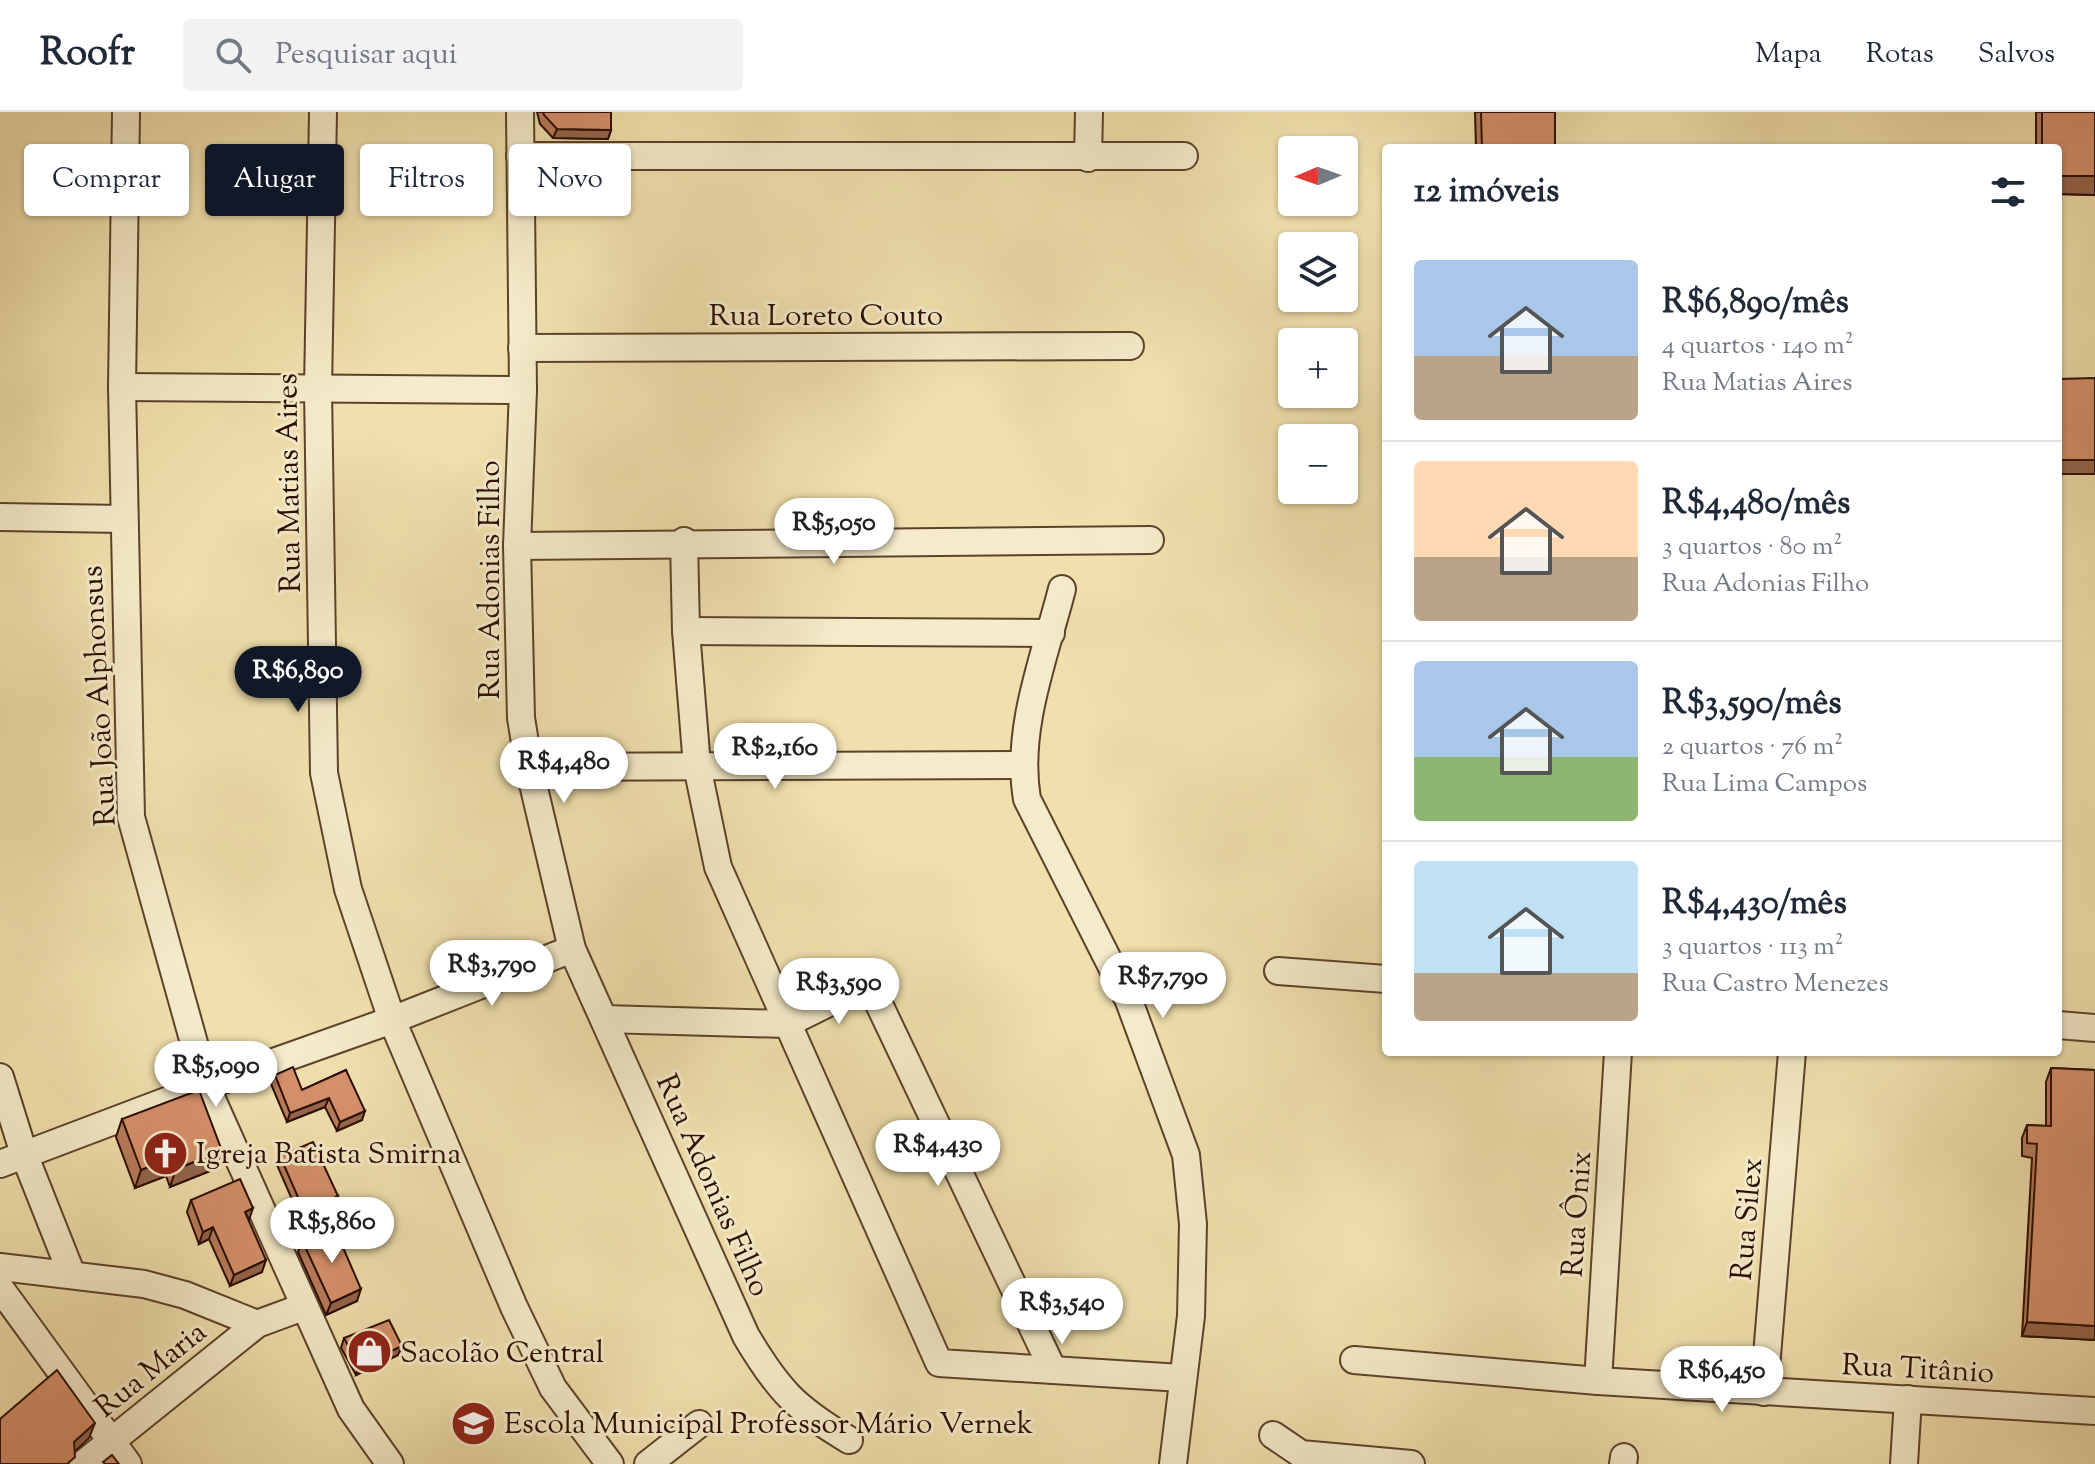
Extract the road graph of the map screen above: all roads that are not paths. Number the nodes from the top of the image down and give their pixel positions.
1 (126, 112) edge
2 (323, 112) edge
3 (520, 112) edge
4 (1089, 112) edge
5 (520, 144) edge
6 (631, 156) edge
7 (1184, 156) dead end
8 (1088, 158) junction
9 (521, 216) edge
10 (1130, 346) dead end
11 (522, 348) junction
12 (122, 387) junction
13 (318, 389) junction
14 (523, 390) junction
15 (0, 517) edge
16 (123, 519) junction
17 (1150, 540) dead end
18 (684, 541) junction
19 (517, 546) junction
20 (1062, 589) dead end
21 (686, 631) junction
22 (1051, 633) junction
23 (1022, 765) junction
24 (697, 766) junction
25 (529, 767) junction
26 (572, 949) junction
27 (1278, 971) dead end
28 (1382, 979) edge
29 (604, 1019) junction
30 (392, 1020) junction
31 (786, 1024) junction
32 (2062, 1025) edge
33 (2095, 1028) edge
34 (1618, 1056) edge
35 (1792, 1056) edge
36 (0, 1077) edge
37 (206, 1086) junction
38 (12, 1159) edge
39 (0, 1267) edge
40 (72, 1275) junction
41 (0, 1288) edge
42 (303, 1307) junction
43 (257, 1324) junction
44 (1354, 1360) dead end
45 (1053, 1370) junction
46 (1182, 1378) junction
47 (1598, 1381) junction
48 (1764, 1392) junction
49 (1908, 1399) junction
50 (2095, 1411) edge
51 (699, 1424) dead end
52 (1273, 1435) dead end
53 (849, 1440) dead end
54 (111, 1442) junction
55 (83, 1464) edge
56 (128, 1464) edge
57 (390, 1464) edge
58 (610, 1464) edge
59 (648, 1464) edge
60 (1173, 1464) edge
61 (1411, 1464) edge
62 (1904, 1464) edge

1 - 12 street, Rua João Alphonsus
2 - 13 street, Rua Matias Aires
3 - 5 street, Rua Adonias Filho
4 - 8 street
6 - 8 street
7 - 8 street
9 - 11 street, Rua Adonias Filho
10 - 11 street, Rua Loreto Couto
11 - 14 street, Rua Adonias Filho
12 - 13 street
12 - 16 street, Rua João Alphonsus
13 - 14 street
13 - 30 street, Rua Matias Aires
14 - 19 street, Rua Adonias Filho
15 - 16 street
16 - 37 street, Rua João Alphonsus
17 - 18 street
18 - 19 street
18 - 21 street
19 - 25 street, Rua Adonias Filho
20 - 22 street
21 - 22 street
21 - 24 street
22 - 23 street
23 - 24 street
23 - 46 street
24 - 25 street
24 - 31 street
25 - 26 street, Rua Adonias Filho
26 - 29 street, Rua Adonias Filho
26 - 30 street
27 - 28 street
29 - 31 street
29 - 53 street, Rua Adonias Filho
30 - 37 street
30 - 58 street, Rua Matias Aires
31 - 45 street
31 - 45 street
32 - 33 street
34 - 47 street, Rua Ônix
35 - 48 street, Rua Silex
36 - 38 street
37 - 38 street
37 - 42 street, Rua João Alphonsus
38 - 40 street
39 - 40 street
40 - 43 street
41 - 54 street
42 - 43 street, Rua Maria
42 - 57 street, Rua João Alphonsus
43 - 54 street, Rua Maria
44 - 47 street, Rua Titânio
45 - 46 street
46 - 60 street
47 - 48 street, Rua Titânio
48 - 49 street, Rua Titânio
49 - 50 street, Rua Titânio
49 - 62 street
51 - 59 street
52 - 61 street
54 - 55 street, Rua Maria
54 - 56 street

